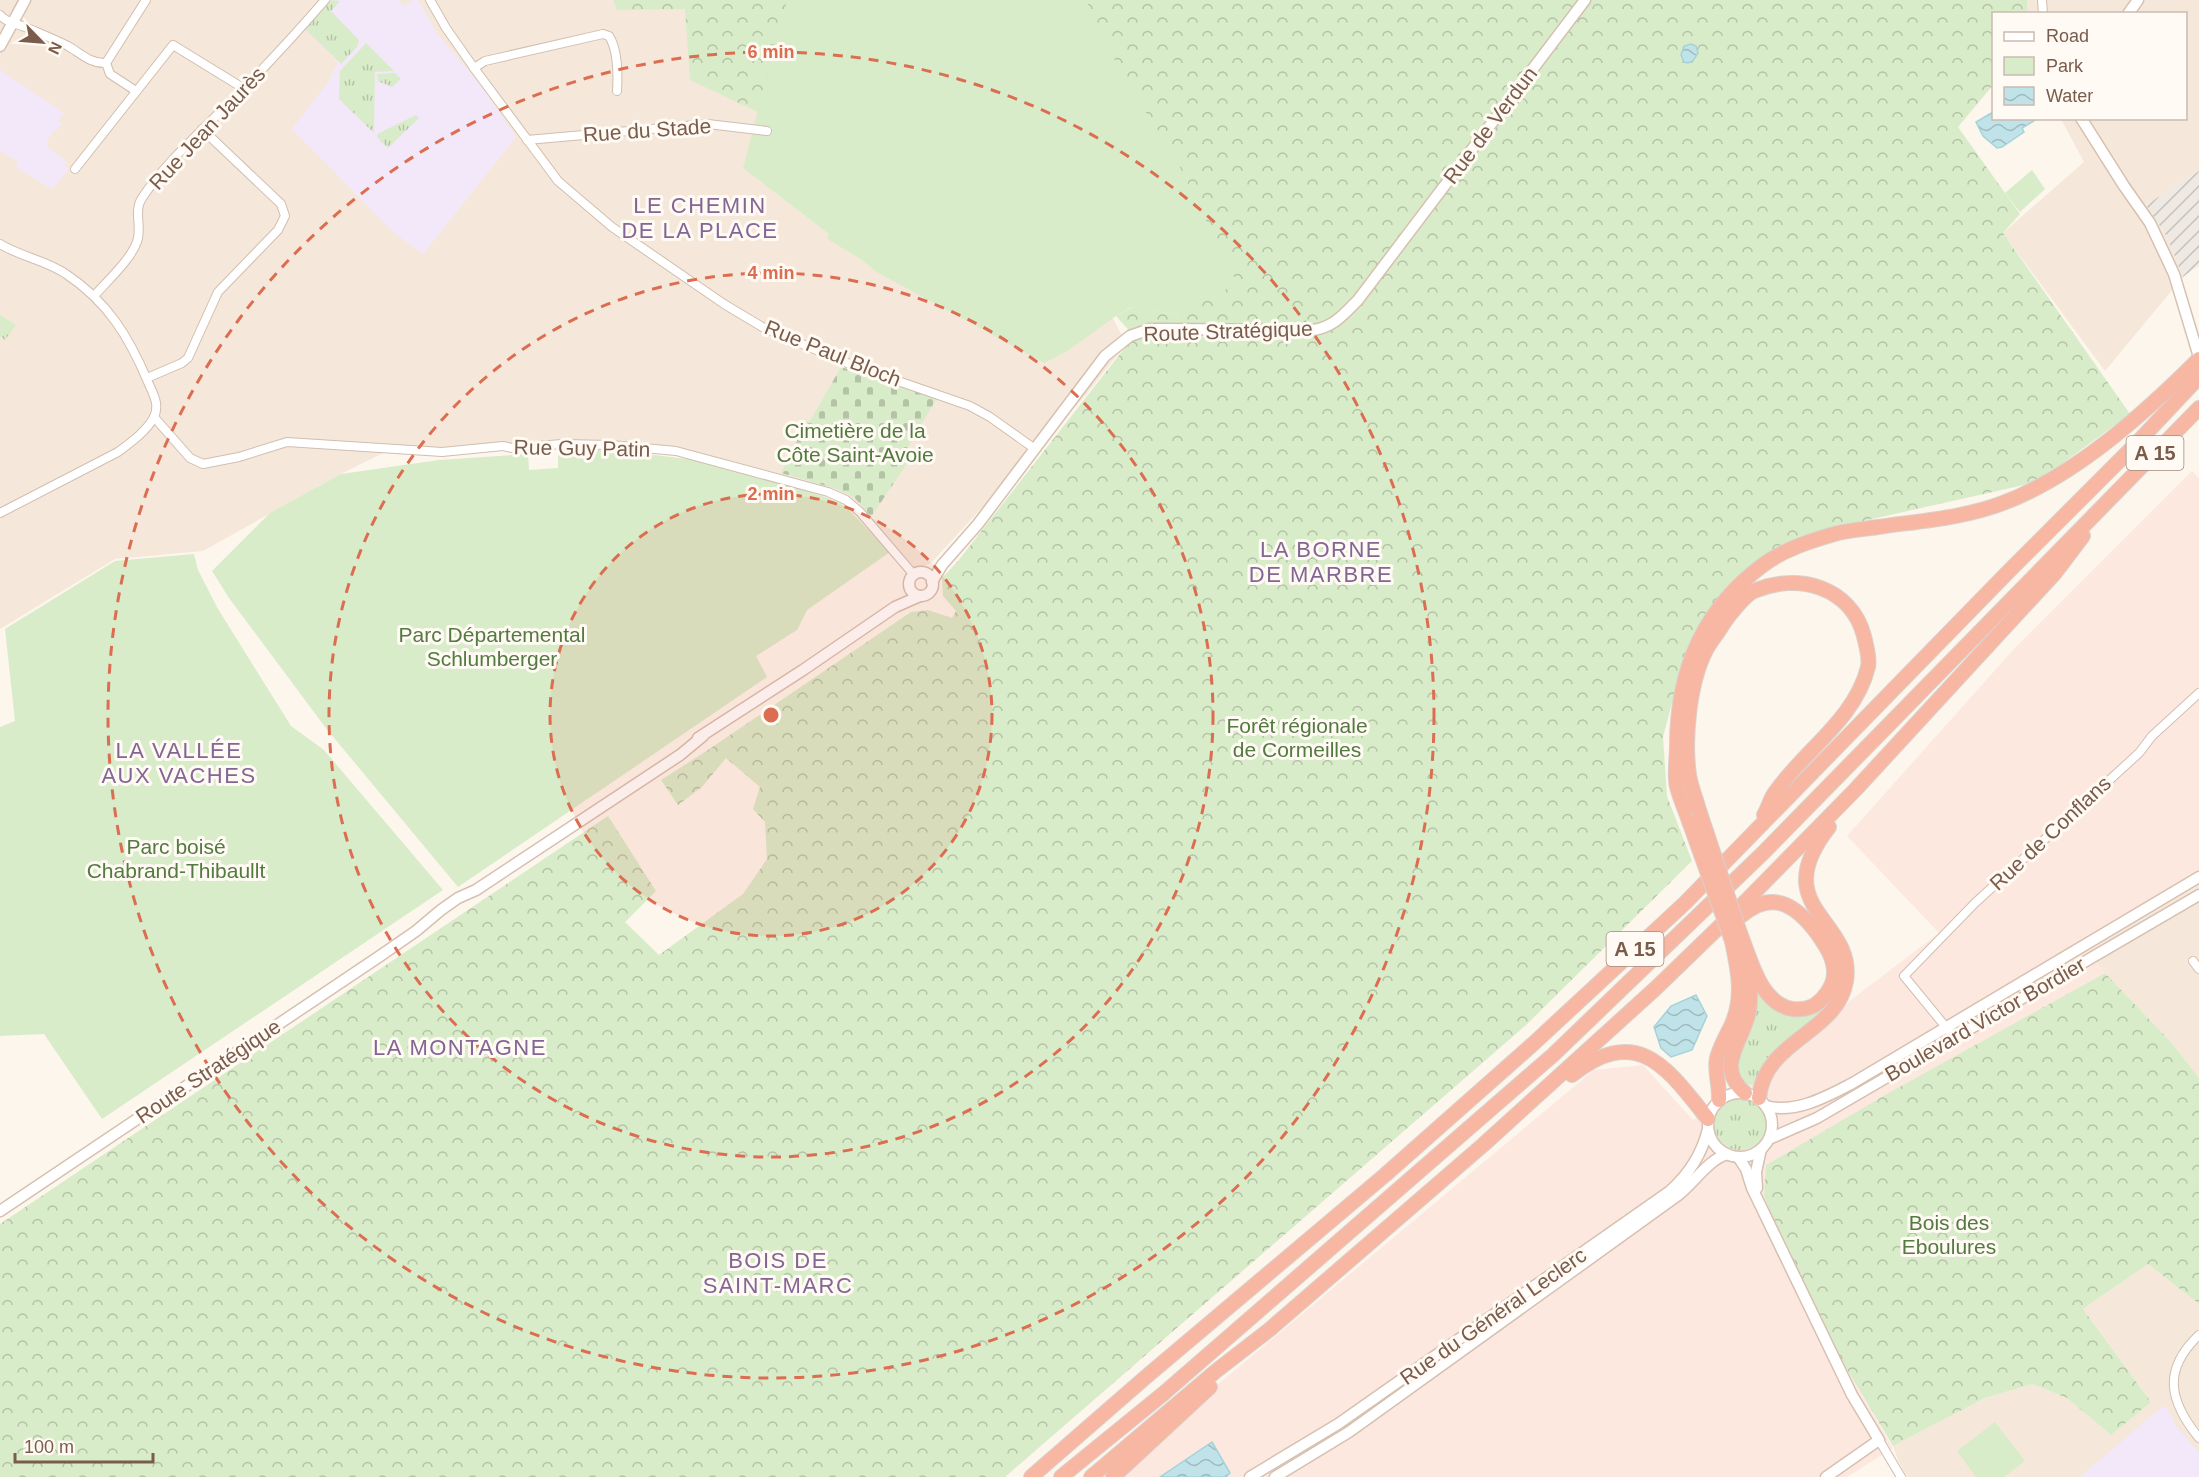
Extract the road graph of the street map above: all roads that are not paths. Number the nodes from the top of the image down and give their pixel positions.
1 (25, 0) edge
2 (146, 0) edge
3 (325, 0) edge
4 (430, 0) edge
5 (1585, 0) edge
6 (0, 15) edge
7 (13, 25) junction
8 (0, 46) edge
9 (106, 63) junction
10 (474, 68) junction
11 (243, 88) junction
12 (136, 91) junction
13 (617, 91) dead end
14 (2082, 120) edge
15 (202, 129) junction
16 (767, 131) dead end
17 (527, 140) junction
18 (75, 169) dead end
19 (0, 243) edge
20 (1396, 249) joint
21 (94, 296) junction
22 (2199, 358) edge
23 (2199, 377) edge
24 (147, 378) junction
25 (2199, 408) edge
26 (154, 417) junction
27 (1035, 449) junction
28 (2111, 498) junction
29 (0, 513) edge
30 (950, 556) junction
31 (916, 577) junction
32 (932, 582) junction
33 (920, 596) junction
34 (895, 607) junction
35 (2199, 693) edge
36 (1856, 789) junction
37 (1759, 826) junction
38 (2199, 877) edge
39 (2199, 895) edge
40 (1736, 937) junction
41 (2193, 961) dead end
42 (2199, 969) edge
43 (1656, 988) junction
44 (1951, 1032) junction
45 (1745, 1093) junction
46 (1719, 1100) junction
47 (1762, 1102) junction
48 (1708, 1124) junction
49 (1769, 1139) junction
50 (1483, 1145) junction
51 (1761, 1149) junction
52 (1732, 1156) junction
53 (1759, 1201) junction
54 (0, 1211) edge
55 (1269, 1330) junction
56 (2199, 1335) edge
57 (2199, 1438) edge
58 (1879, 1440) junction
59 (1031, 1477) edge
60 (1061, 1477) edge
61 (1091, 1477) edge
62 (1113, 1477) edge
63 (1250, 1477) edge
64 (1275, 1477) edge
65 (1826, 1477) edge
66 (1901, 1477) edge

1 - 7 main road
2 - 9 street
3 - 11 street, Rue Jean Jaurès
4 - 10 street, Rue Paul Bloch
5 - 20 main road, Rue de Verdun
6 - 7 street
7 - 8 main road
7 - 9 street
9 - 12 street
10 - 13 street
10 - 17 street, Rue Paul Bloch
11 - 12 street
11 - 15 street, Rue Jean Jaurès
12 - 18 street
14 - 22 main road
15 - 21 street, Rue Jean Jaurès
15 - 24 street
16 - 17 street, Rue du Stade
17 - 27 street, Rue Paul Bloch
19 - 21 street
20 - 27 main road, Route Stratégique
21 - 24 street
22 - 40 highway, bridge
23 - 37 highway, A 15
24 - 26 street
25 - 28 highway, A 15
26 - 29 street
26 - 31 street, Rue Guy Patin
27 - 30 main road, Route Stratégique
28 - 36 highway
28 - 60 highway, A 15
30 - 31 main road, Route Stratégique
30 - 32 main road, Route Stratégique
31 - 32 main road
31 - 33 main road
31 - 34 main road, Route Stratégique
32 - 33 main road
33 - 34 main road, Route Stratégique
34 - 54 main road, Route Stratégique
35 - 44 street, Rue de Conflans
36 - 43 highway
36 - 47 highway
37 - 40 highway, bridge
37 - 59 highway, A 15
38 - 44 main road, Boulevard Victor Bordier
39 - 44 main road, Boulevard Victor Bordier
40 - 43 highway
40 - 45 highway
40 - 46 highway
41 - 42 street
43 - 50 highway
44 - 47 main road, Boulevard Victor Bordier
44 - 49 main road, Boulevard Victor Bordier
45 - 46 main road
45 - 47 main road
46 - 48 main road
47 - 49 main road
48 - 50 highway
48 - 52 main road
48 - 63 main road, Rue du Général Leclerc
49 - 51 main road
50 - 55 highway
51 - 52 main road
51 - 53 main road
52 - 53 main road
52 - 64 main road, Rue du Général Leclerc
53 - 58 main road
55 - 61 highway
55 - 62 highway
56 - 57 street
58 - 65 main road
58 - 66 street

